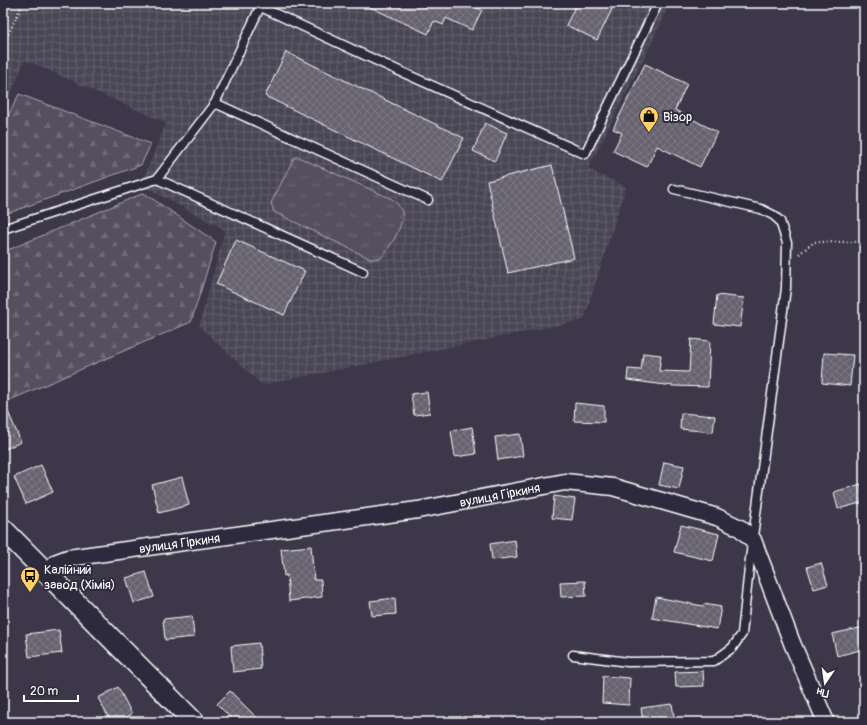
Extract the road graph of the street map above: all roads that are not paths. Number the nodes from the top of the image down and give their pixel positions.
1 (658, 3) edge
2 (261, 5) edge
3 (215, 103) junction
4 (157, 179) junction
5 (674, 189) dead end
6 (428, 200) dead end
7 (3, 229) edge
8 (363, 272) dead end
9 (3, 529) edge
10 (753, 540) junction
11 (46, 572) junction
12 (573, 655) dead end
13 (194, 722) edge
14 (826, 722) edge

1 - 2 lane
2 - 3 lane
3 - 4 lane
3 - 6 lane
4 - 7 lane
4 - 8 lane
5 - 10 lane
9 - 11 street
10 - 11 street, вулиця Гіркиня
10 - 12 lane
10 - 14 street, вулиця Гіркиня
11 - 13 street

